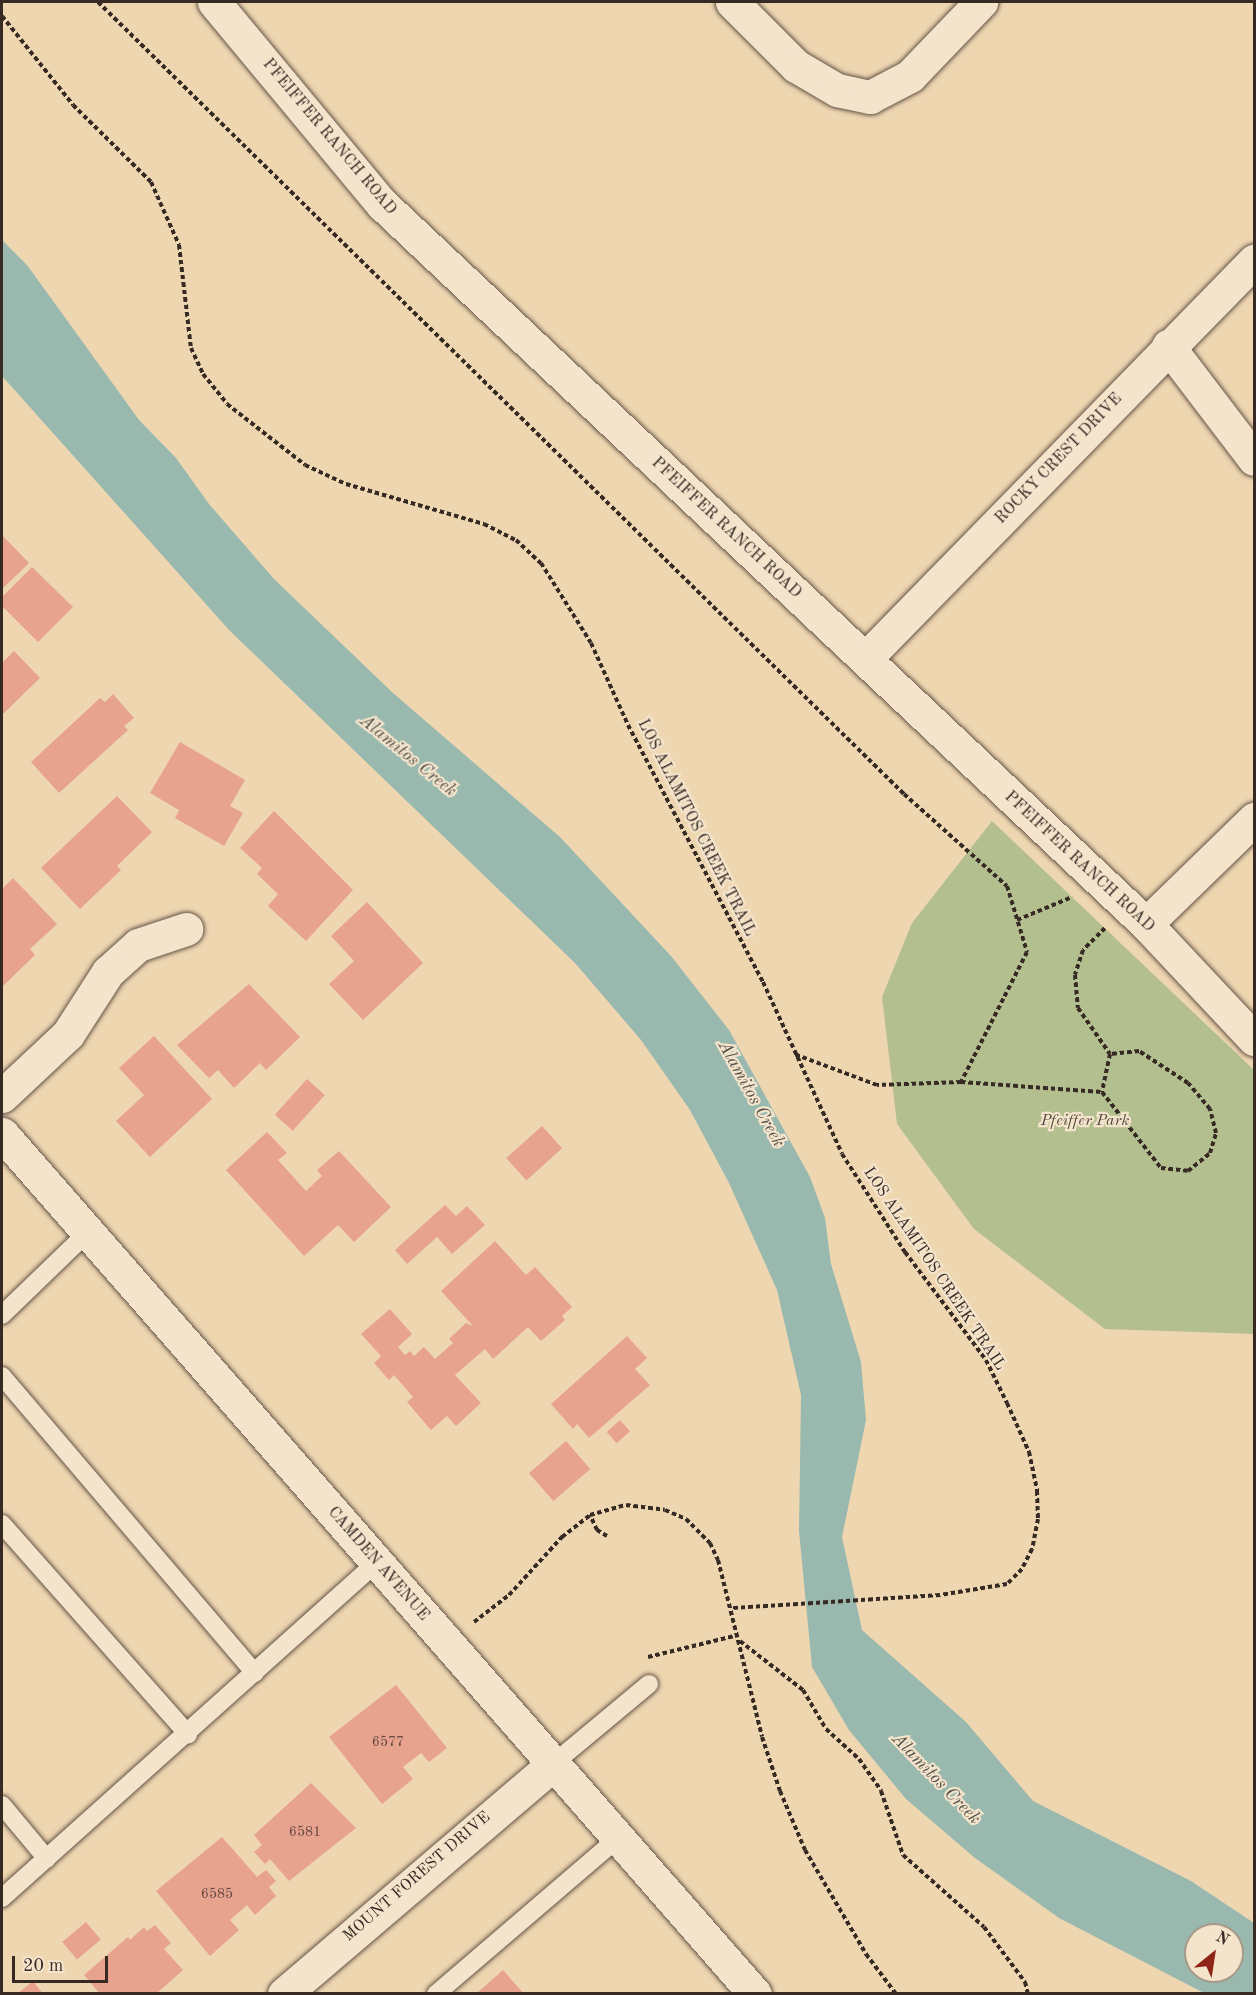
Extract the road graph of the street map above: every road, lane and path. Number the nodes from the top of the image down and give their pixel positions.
1 (98, 2) edge
2 (214, 2) edge
3 (732, 2) edge
4 (981, 2) edge
5 (2, 16) edge
6 (1254, 261) edge
7 (1168, 346) junction
8 (1254, 459) edge
9 (865, 659) junction
10 (1254, 819) edge
11 (1102, 885) junction
12 (1137, 915) junction
13 (1017, 920) junction
14 (186, 930) dead end
15 (1254, 1039) edge
16 (795, 1054) junction
17 (1110, 1054) junction
18 (961, 1082) junction
19 (1102, 1092) junction
20 (2, 1096) edge
21 (2, 1134) edge
22 (88, 1232) junction
23 (4, 1307) edge
24 (2, 1376) edge
25 (590, 1515) junction
26 (2, 1524) edge
27 (606, 1536) dead end
28 (376, 1563) junction
29 (731, 1608) junction
30 (738, 1635) junction
31 (739, 1641) junction
32 (447, 1644) junction
33 (641, 1658) dead end
34 (255, 1673) junction
35 (648, 1684) dead end
36 (188, 1734) junction
37 (553, 1764) junction
38 (2, 1805) edge
39 (618, 1838) junction
40 (47, 1859) junction
41 (2, 1898) edge
42 (284, 1994) edge
43 (436, 1994) edge
44 (755, 1994) edge
45 (896, 1994) edge
46 (1028, 1994) edge

1 - 13 path
2 - 9 street, PFEIFFER RANCH ROAD
3 - 4 street
5 - 16 path, LOS ALAMITOS CREEK TRAIL
6 - 7 street, ROCKY CREST DRIVE
7 - 8 street
7 - 9 street, ROCKY CREST DRIVE
9 - 11 street, PFEIFFER RANCH ROAD
10 - 12 street
11 - 12 street, PFEIFFER RANCH ROAD
11 - 13 path
12 - 15 street, PFEIFFER RANCH ROAD
12 - 17 path
13 - 18 path
14 - 20 street
16 - 18 path
16 - 29 path, LOS ALAMITOS CREEK TRAIL
17 - 19 path
17 - 19 path
18 - 19 path
21 - 22 street, CAMDEN AVENUE
22 - 23 lane
22 - 28 street, CAMDEN AVENUE
24 - 34 lane
25 - 27 path
25 - 29 path
25 - 32 path
26 - 36 lane
28 - 32 street, CAMDEN AVENUE
28 - 34 lane
29 - 30 path
30 - 31 path
30 - 33 path
31 - 45 path
31 - 46 path
32 - 37 street, CAMDEN AVENUE
34 - 36 lane
35 - 37 lane
36 - 40 lane
37 - 39 street, CAMDEN AVENUE
37 - 42 street, MOUNT FOREST DRIVE
38 - 40 lane
39 - 43 lane
39 - 44 street, CAMDEN AVENUE
40 - 41 lane

